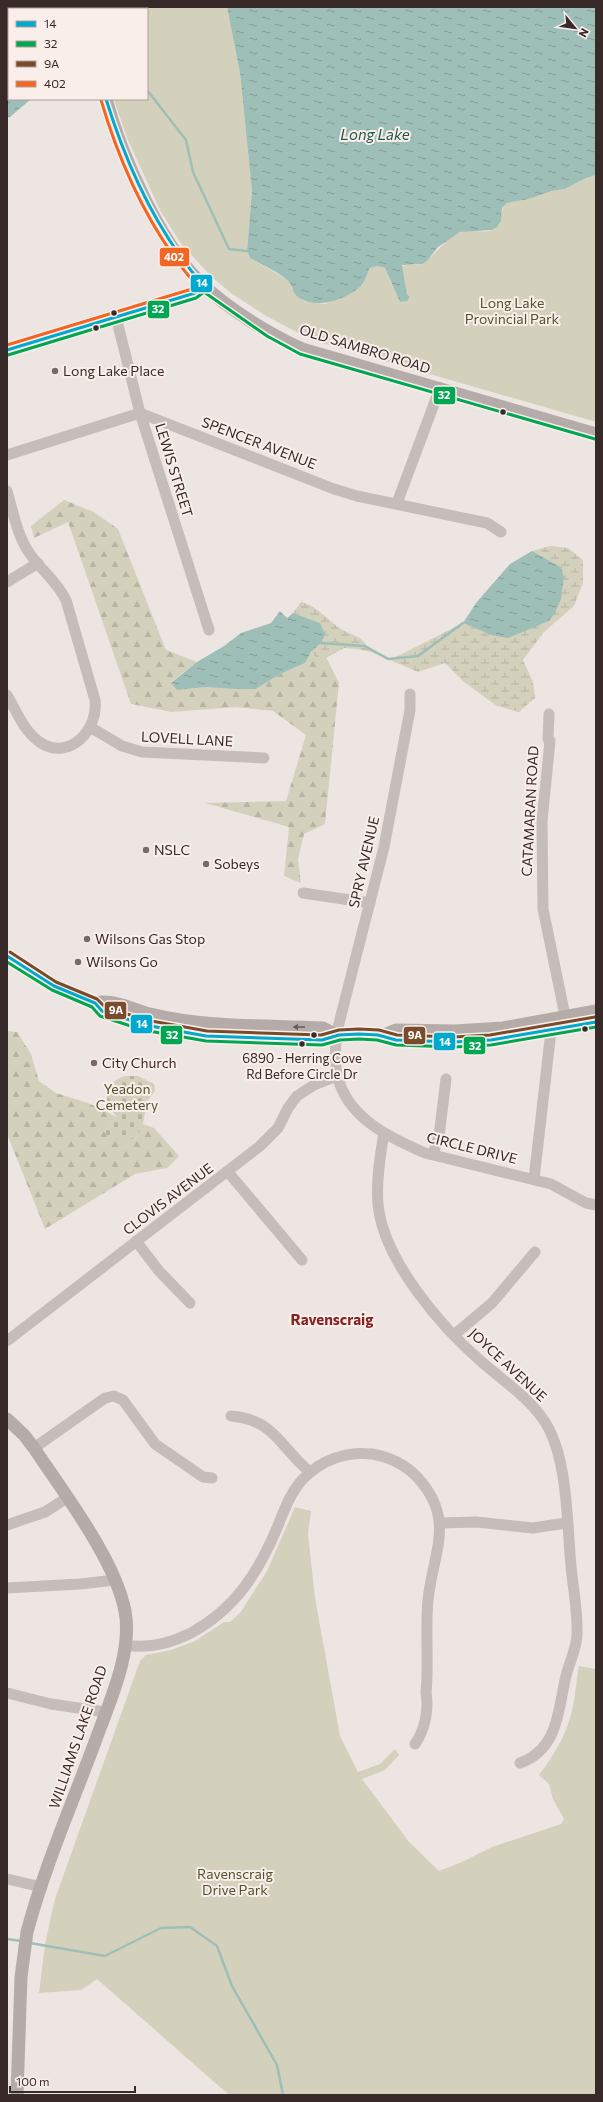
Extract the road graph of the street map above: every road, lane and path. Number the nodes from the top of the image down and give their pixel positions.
1 (106, 100) edge
2 (203, 285) junction
3 (116, 317) junction
4 (7, 350) edge
5 (440, 388) junction
6 (140, 413) junction
7 (596, 434) edge
8 (7, 455) edge
9 (7, 490) edge
10 (397, 503) junction
11 (502, 532) dead end
12 (38, 563) junction
13 (7, 582) edge
14 (209, 630) dead end
15 (410, 694) dead end
16 (7, 695) edge
17 (549, 714) dead end
18 (90, 728) junction
19 (264, 758) dead end
20 (303, 893) dead end
21 (370, 903) junction
22 (7, 956) edge
23 (596, 1011) edge
24 (566, 1022) junction
25 (596, 1022) edge
26 (551, 1031) junction
27 (336, 1035) junction
28 (384, 1035) junction
29 (337, 1076) junction
30 (446, 1079) dead end
31 (384, 1133) junction
32 (433, 1154) junction
33 (228, 1172) junction
34 (534, 1179) junction
35 (596, 1205) edge
36 (136, 1241) junction
37 (535, 1252) dead end
38 (302, 1260) dead end
39 (190, 1303) dead end
40 (454, 1335) junction
41 (7, 1341) edge
42 (231, 1416) dead end
43 (7, 1419) edge
44 (34, 1448) junction
45 (310, 1472) junction
46 (212, 1478) dead end
47 (67, 1498) junction
48 (440, 1523) junction
49 (566, 1523) junction
50 (7, 1526) edge
51 (115, 1580) junction
52 (7, 1588) edge
53 (125, 1645) junction
54 (7, 1693) edge
55 (105, 1712) junction
56 (415, 1744) dead end
57 (520, 1763) dead end
58 (7, 1879) edge
59 (42, 1887) junction
60 (17, 2095) edge

1 - 2 main road, OLD SAMBRO ROAD
2 - 3 main road
2 - 5 main road, OLD SAMBRO ROAD
3 - 4 main road
3 - 6 street, LEWIS STREET
5 - 7 main road, OLD SAMBRO ROAD
5 - 10 street
6 - 8 street
6 - 10 street, SPENCER AVENUE
6 - 14 street, LEWIS STREET
9 - 12 street
10 - 11 street, SPENCER AVENUE
12 - 13 street
12 - 18 street
15 - 21 street, SPRY AVENUE
16 - 18 street
17 - 24 street, CATAMARAN ROAD
18 - 19 street, LOVELL LANE
20 - 21 street
21 - 27 street, SPRY AVENUE
22 - 27 main road
23 - 24 main road
24 - 25 main road
24 - 26 main road
24 - 28 main road
26 - 28 main road
26 - 34 street
27 - 28 main road
27 - 29 street, CIRCLE DRIVE
29 - 31 street, CIRCLE DRIVE
29 - 33 street, CLOVIS AVENUE
30 - 32 street
31 - 32 street, CIRCLE DRIVE
31 - 40 street, JOYCE AVENUE
32 - 34 street, CIRCLE DRIVE
33 - 36 street, CLOVIS AVENUE
33 - 38 street
34 - 35 street, CIRCLE DRIVE
36 - 39 street
36 - 41 street, CLOVIS AVENUE
37 - 40 street
40 - 49 street, JOYCE AVENUE
42 - 45 street
43 - 44 main road, WILLIAMS LAKE ROAD
44 - 46 street
44 - 47 main road, WILLIAMS LAKE ROAD
45 - 48 street
45 - 53 street
47 - 50 street
47 - 51 main road, WILLIAMS LAKE ROAD
48 - 49 street
48 - 56 street
49 - 57 street, JOYCE AVENUE
51 - 52 street
51 - 53 main road, WILLIAMS LAKE ROAD
53 - 55 main road, WILLIAMS LAKE ROAD
54 - 55 street
55 - 59 main road, WILLIAMS LAKE ROAD
58 - 59 street
59 - 60 main road, WILLIAMS LAKE ROAD

